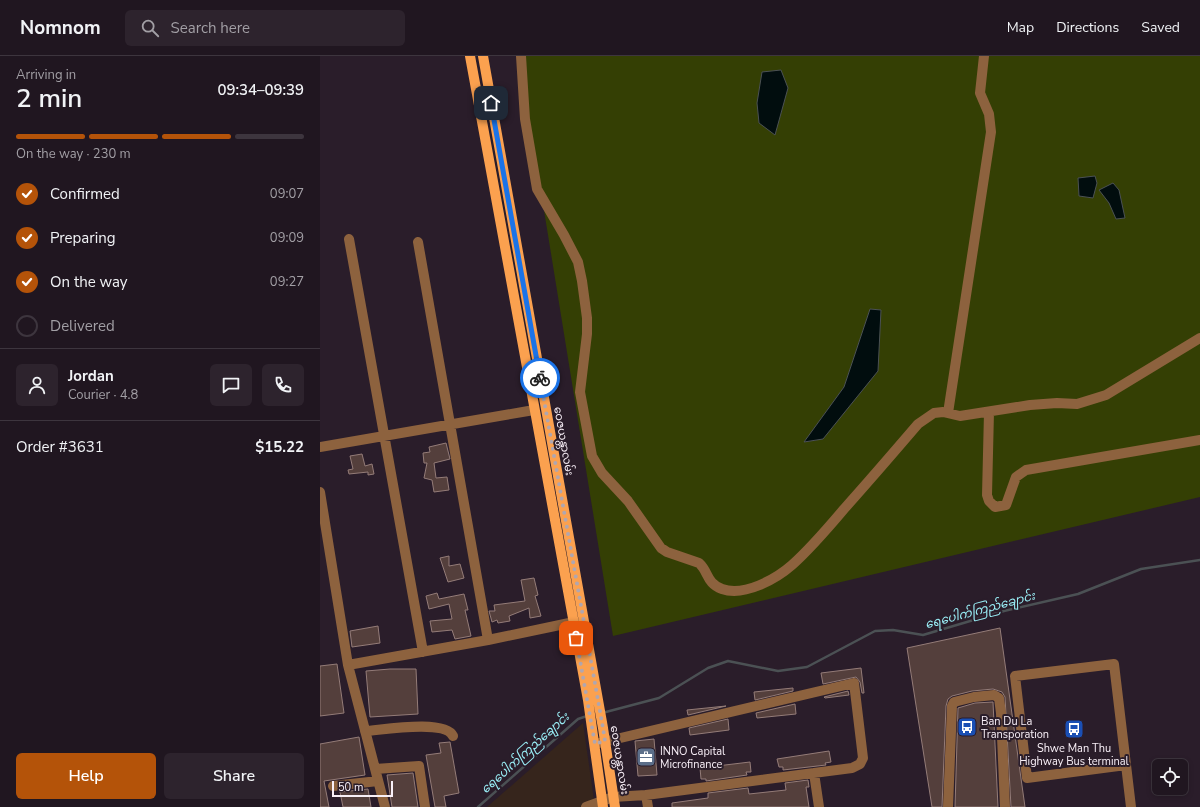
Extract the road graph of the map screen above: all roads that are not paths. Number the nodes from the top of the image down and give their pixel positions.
1 (470, 56) edge
2 (483, 56) edge
3 (521, 56) edge
4 (984, 56) edge
5 (349, 239) dead end
6 (418, 242) dead end
7 (1200, 338) edge
8 (534, 410) junction
9 (989, 412) junction
10 (948, 413) junction
11 (451, 423) junction
12 (384, 435) junction
13 (1200, 440) edge
14 (320, 447) edge
15 (320, 492) edge
16 (574, 622) junction
17 (488, 640) junction
18 (423, 652) junction
19 (348, 665) junction
20 (592, 699) junction
21 (365, 731) junction
22 (453, 736) dead end
23 (600, 742) junction
24 (1126, 765) junction
25 (375, 769) junction
26 (814, 773) junction
27 (378, 781) junction
28 (333, 786) dead end
29 (646, 795) junction
30 (613, 796) junction
31 (603, 803) edge
32 (385, 807) edge
33 (425, 807) edge
34 (586, 807) edge
35 (615, 807) edge
36 (648, 807) edge
37 (819, 807) edge
38 (948, 807) edge
39 (1005, 807) edge
40 (1131, 807) edge

1 - 8 main road, ဝေဇယန္တာလမ်း
2 - 20 main road, ဝေဇယန္တာလမ်း
3 - 10 street
4 - 10 street
5 - 12 street
6 - 11 street
7 - 9 street
8 - 11 street
8 - 16 main road, ဝေဇယန္တာလမ်း
9 - 10 street
9 - 13 street
11 - 12 street
11 - 17 street
12 - 14 street
12 - 18 street
15 - 19 street
16 - 17 street
16 - 20 main road, ဝေဇယန္တာလမ်း
17 - 18 street
18 - 19 street
19 - 21 street
20 - 23 main road, ဝေဇယန္တာလမ်း
21 - 22 street
21 - 25 street
23 - 26 street
23 - 30 main road, ဝေဇယန္တာလမ်း
23 - 31 main road, ဝေဇယန္တာလမ်း
24 - 24 street
24 - 40 street
25 - 27 street
25 - 33 street
26 - 29 street
26 - 37 street
27 - 28 street
27 - 32 street
29 - 30 street
29 - 36 street
30 - 31 street
30 - 35 main road, ဝေဇယန္တာလမ်း
31 - 34 street
38 - 39 street

